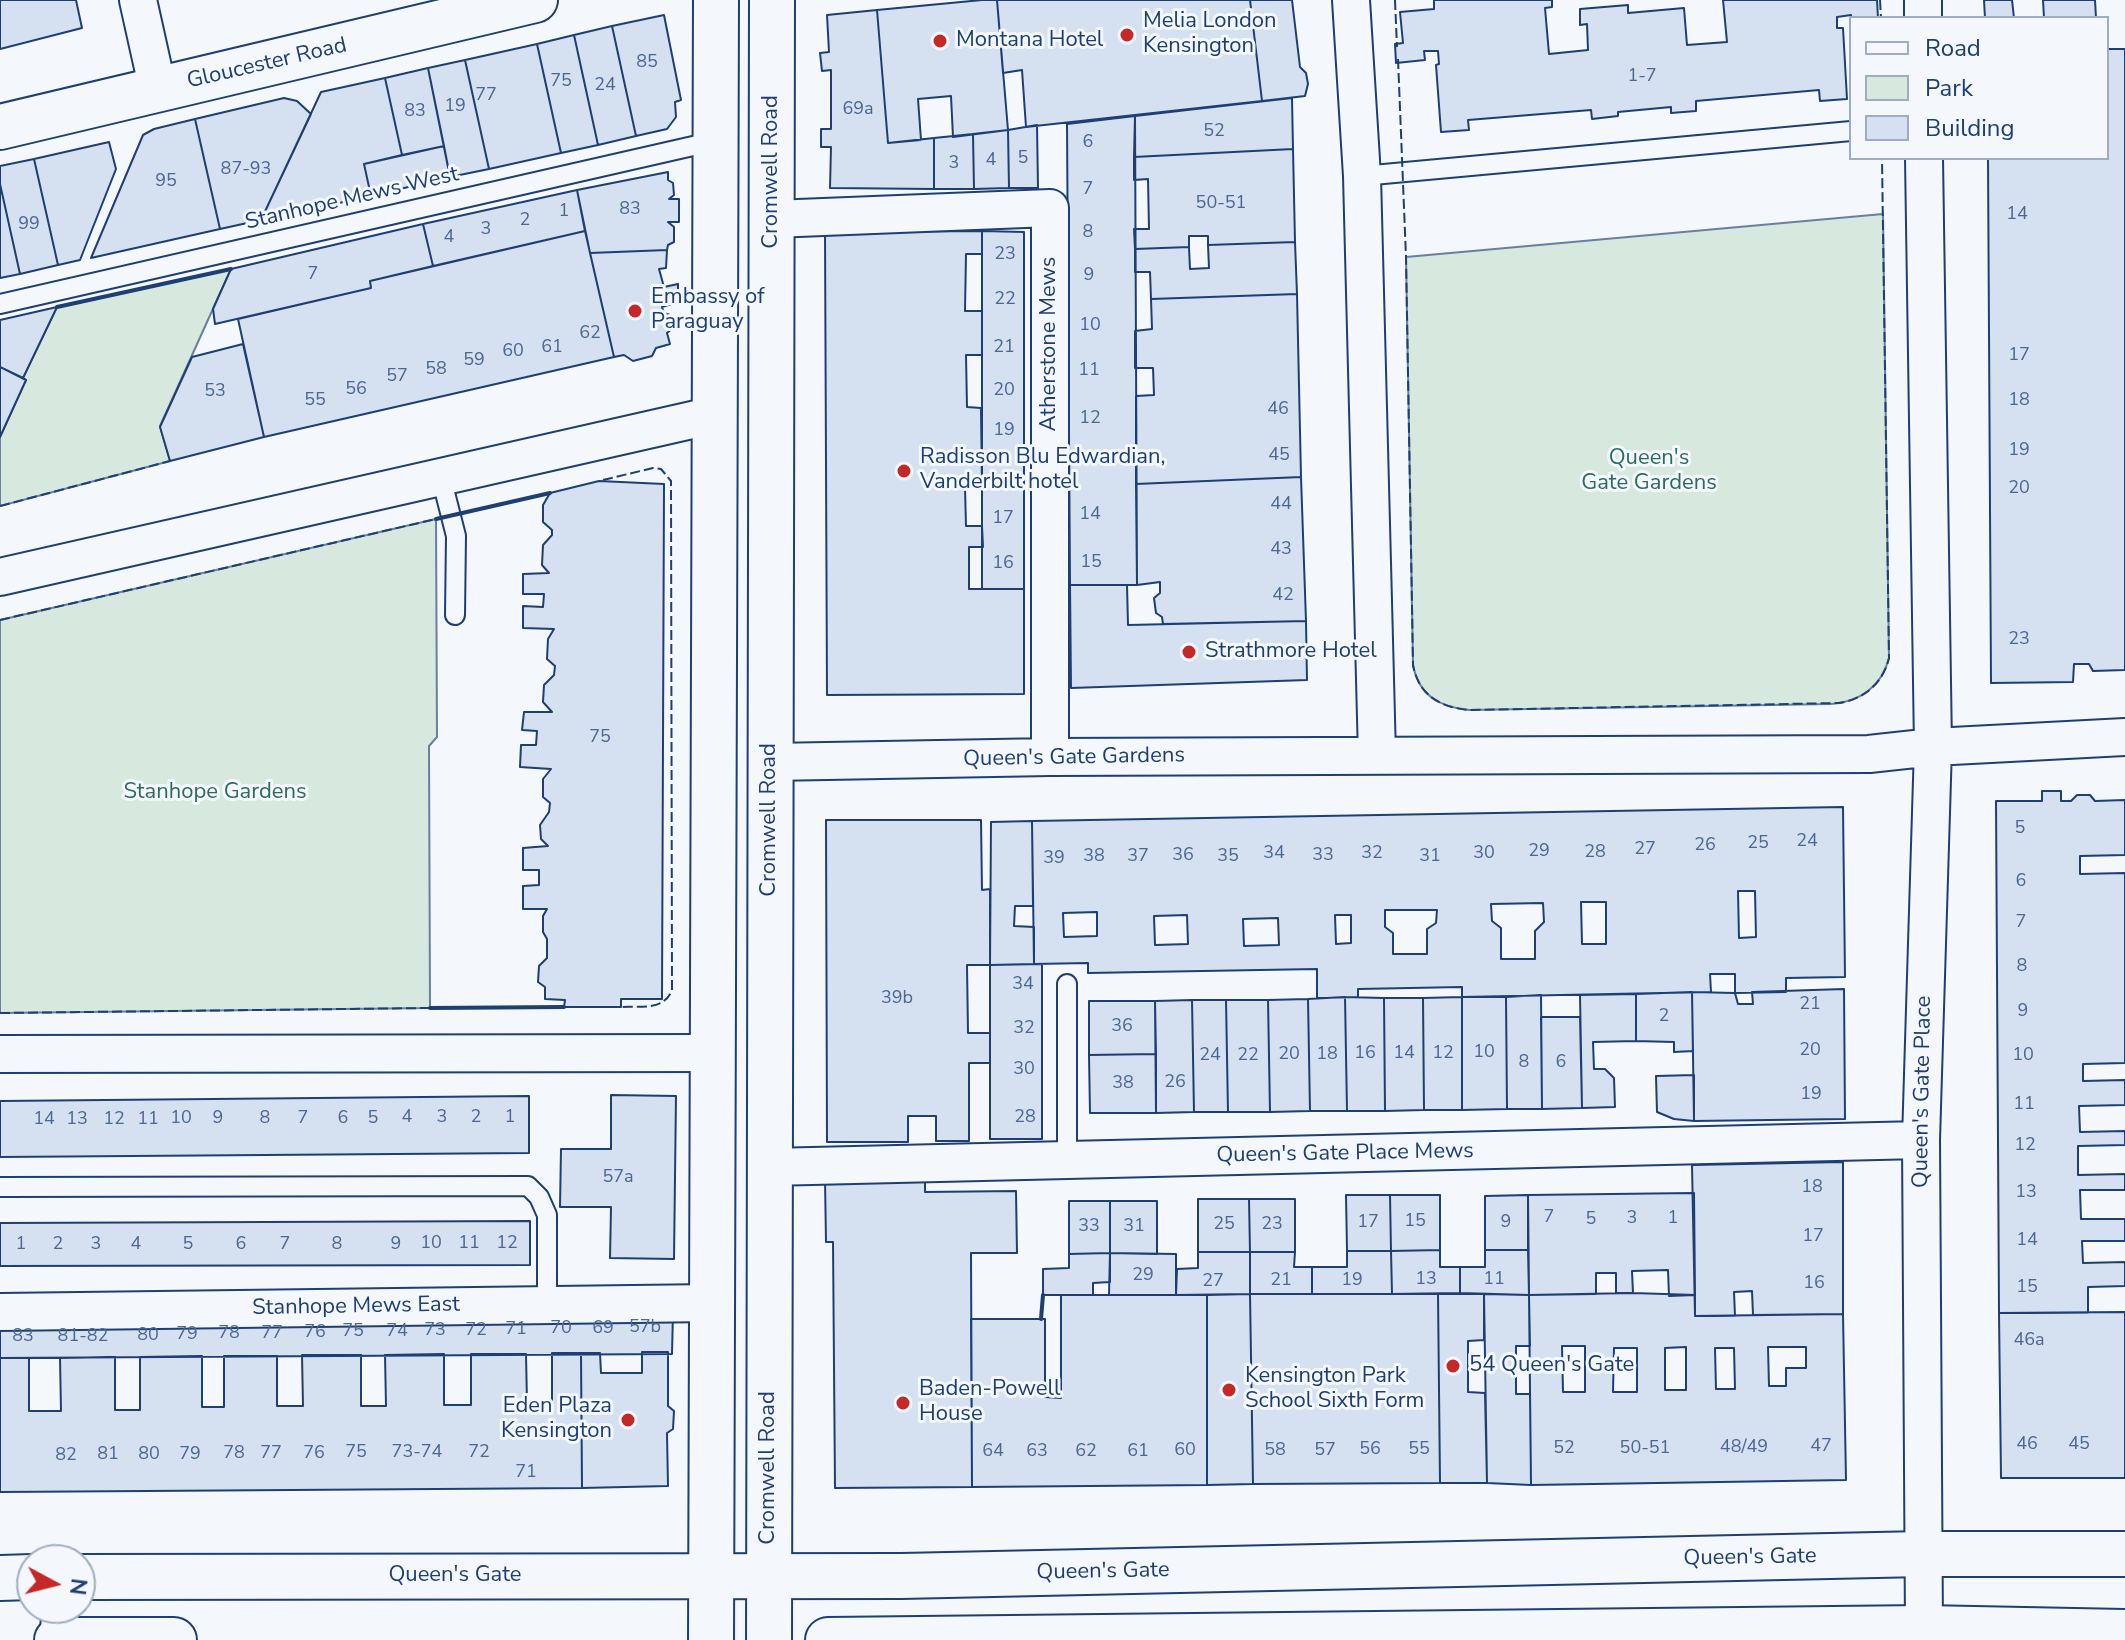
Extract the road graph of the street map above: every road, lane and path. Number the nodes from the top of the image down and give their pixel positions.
1 (138, 0) edge
2 (535, 0) edge
3 (716, 0) edge
4 (772, 0) edge
5 (1351, 0) edge
6 (158, 90) junction
7 (0, 127) edge
8 (1849, 131) edge
9 (715, 141) junction
10 (1924, 160) edge
11 (1362, 176) junction
12 (773, 219) junction
13 (0, 304) edge
14 (714, 415) junction
15 (441, 477) junction
16 (0, 577) edge
17 (455, 615) dead end
18 (2125, 737) edge
19 (1933, 747) junction
20 (1377, 756) junction
21 (1050, 757) junction
22 (771, 762) junction
23 (1067, 984) dead end
24 (713, 1053) junction
25 (0, 1054) edge
26 (1921, 1140) junction
27 (1067, 1160) junction
28 (769, 1167) junction
29 (0, 1187) edge
30 (712, 1303) junction
31 (547, 1305) junction
32 (0, 1312) edge
33 (1923, 1554) junction
34 (2125, 1554) edge
35 (769, 1575) junction
36 (711, 1576) junction
37 (96, 1577) edge
38 (1924, 1628) junction
39 (2125, 1632) edge
40 (1794, 1635) edge
41 (58, 1640) edge
42 (174, 1640) edge
43 (711, 1640) edge
44 (769, 1640) edge
45 (828, 1640) edge

1 - 6 street
2 - 6 main road, Gloucester Road
3 - 9 main road
4 - 12 main road, Cromwell Road
5 - 11 street
6 - 7 main road, Gloucester Road
8 - 11 lane
9 - 13 lane, Stanhope Mews West
9 - 14 main road
10 - 19 street
11 - 20 street
12 - 21 street, Atherstone Mews
12 - 22 main road, Cromwell Road
14 - 15 street
14 - 24 main road
15 - 16 street
15 - 17 lane
18 - 19 street
19 - 20 street, Queen's Gate Gardens
19 - 26 street, Queen's Gate Place
20 - 21 street, Queen's Gate Gardens
21 - 22 street, Queen's Gate Gardens
22 - 28 main road, Cromwell Road
23 - 27 lane
24 - 25 street
24 - 30 main road
26 - 27 street, Queen's Gate Place Mews
26 - 33 street, Queen's Gate Place
27 - 28 street, Queen's Gate Place Mews
28 - 35 main road, Cromwell Road
29 - 31 lane
30 - 31 street, Stanhope Mews East
30 - 36 main road
31 - 32 street, Stanhope Mews East
33 - 34 main road, Queen's Gate
33 - 35 main road, Queen's Gate
33 - 38 street, Queen's Gate Place
35 - 36 main road, Queen's Gate
35 - 44 main road, Cromwell Road
36 - 37 main road, Queen's Gate
36 - 43 main road
38 - 39 main road
38 - 40 main road
40 - 45 main road
41 - 42 main road

